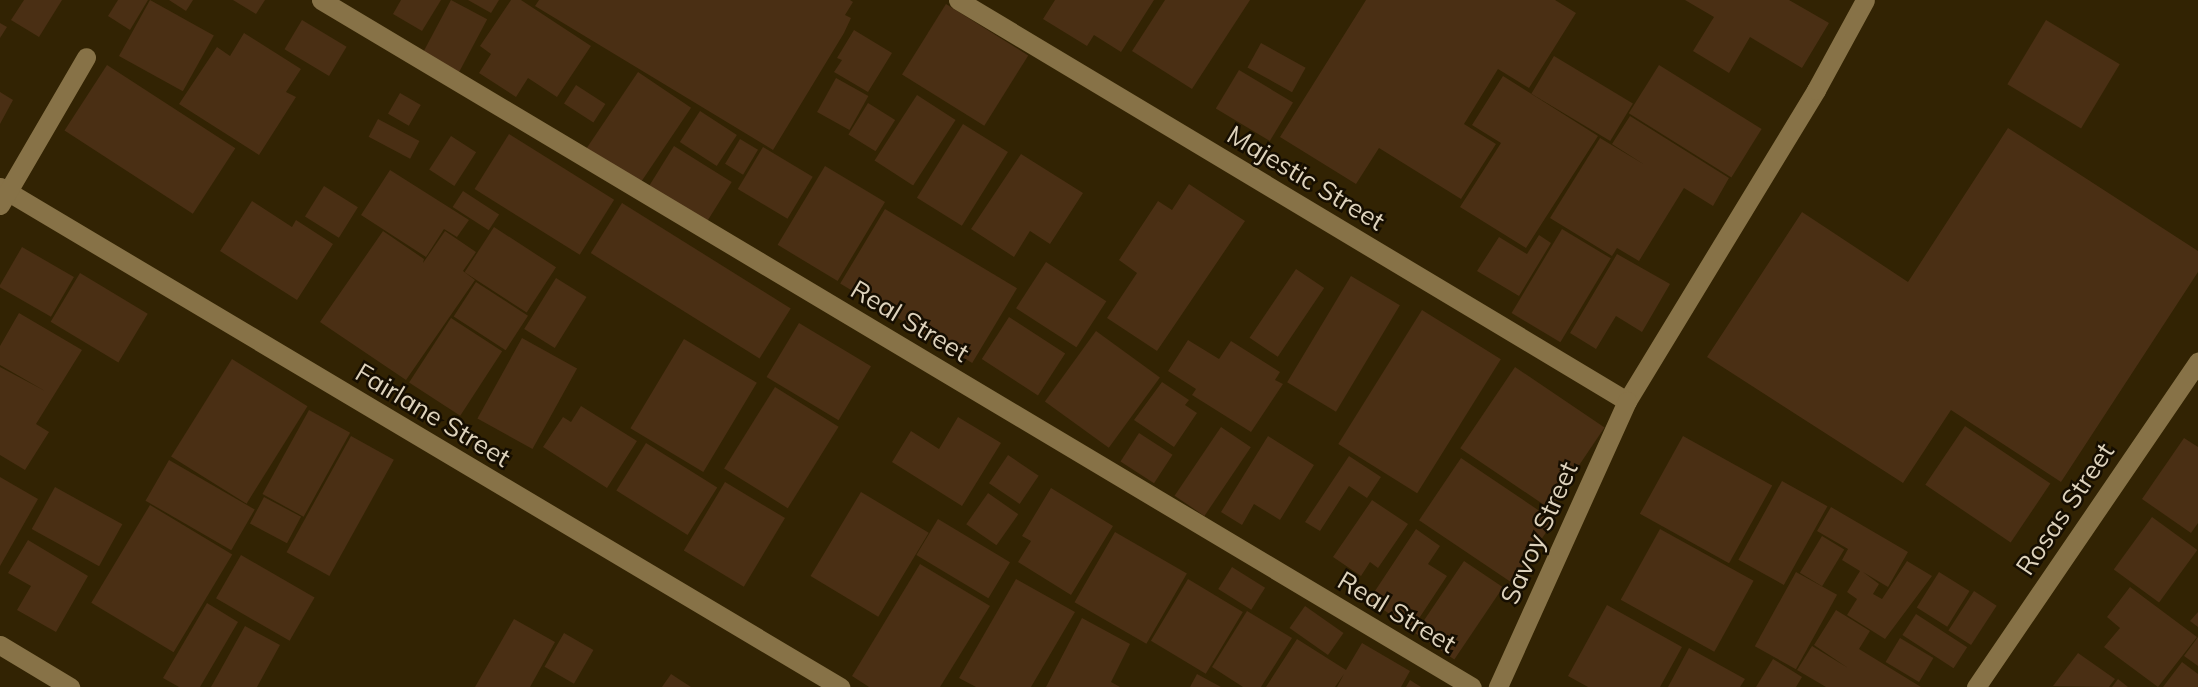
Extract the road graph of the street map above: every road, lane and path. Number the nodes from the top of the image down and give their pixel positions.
1 (321, 0) edge
2 (958, 0) edge
3 (1865, 0) edge
4 (86, 57) dead end
5 (3, 194) edge
6 (2198, 360) edge
7 (1627, 401) junction
8 (0, 645) edge
9 (70, 687) edge
10 (840, 687) edge
11 (1472, 687) edge
12 (1498, 687) edge
13 (1976, 687) edge

1 - 11 street, Real Street
2 - 7 street, Majestic Street
3 - 7 street, Savoy Street
4 - 5 street
5 - 10 street, Fairlane Street
6 - 13 street, Rosas Street
7 - 12 street, Savoy Street
8 - 9 street

